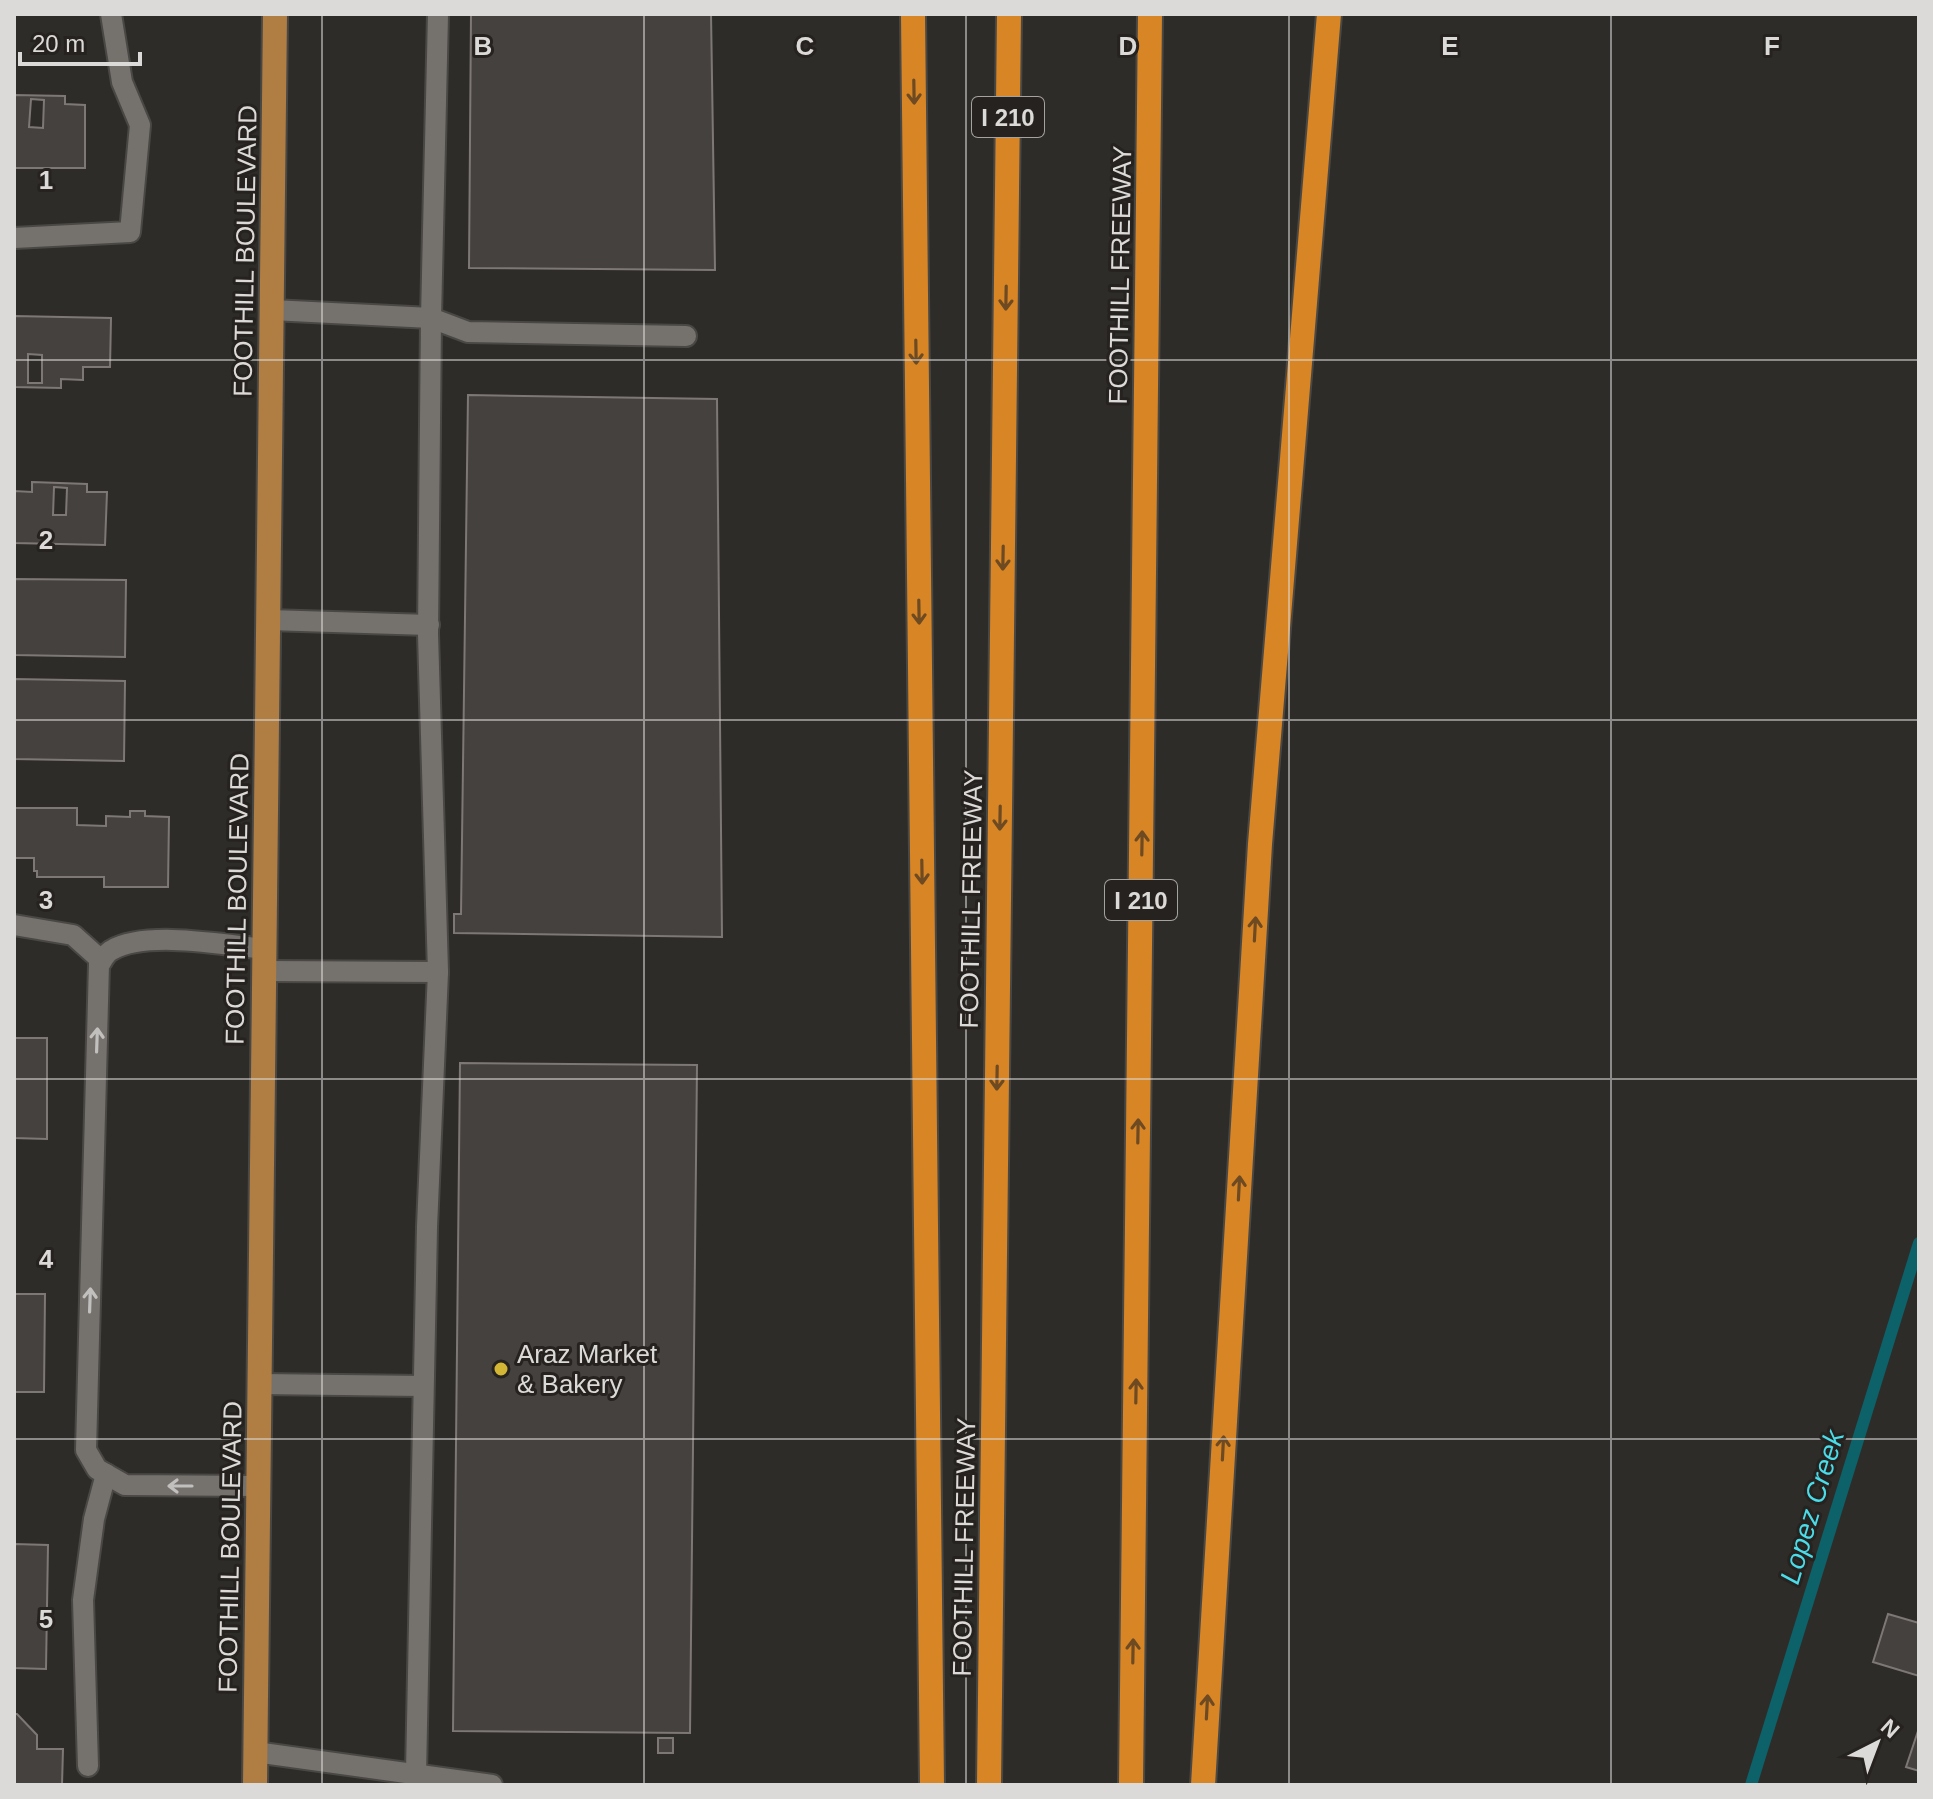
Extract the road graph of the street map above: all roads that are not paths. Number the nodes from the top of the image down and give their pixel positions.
1 (111, 14) edge
2 (275, 14) edge
3 (438, 14) edge
4 (913, 14) edge
5 (997, 14) edge
6 (1009, 14) edge
7 (1150, 14) edge
8 (1329, 14) edge
9 (1006, 220) junction
10 (14, 238) edge
11 (272, 310) junction
12 (431, 318) junction
13 (686, 336) dead end
14 (269, 620) junction
15 (429, 625) junction
16 (14, 925) edge
17 (265, 960) junction
18 (102, 961) junction
19 (438, 972) junction
20 (260, 1384) junction
21 (423, 1386) junction
22 (106, 1474) junction
23 (258, 1486) junction
24 (255, 1752) junction
25 (88, 1766) dead end
26 (416, 1774) junction
27 (255, 1785) edge
28 (492, 1785) edge
29 (932, 1785) edge
30 (989, 1785) edge
31 (1131, 1785) edge
32 (1203, 1785) edge

1 - 10 lane
2 - 11 main road, FOOTHILL BOULEVARD
3 - 12 lane
4 -> 29 highway
5 - 9 highway
6 - 9 highway, FOOTHILL FREEWAY / I 210
31 -> 7 highway, FOOTHILL FREEWAY / I 210
32 -> 8 highway
9 -> 30 highway, FOOTHILL FREEWAY / I 210
11 - 12 lane
11 - 14 main road, FOOTHILL BOULEVARD
12 - 13 lane
12 - 15 lane
14 - 15 lane
14 - 17 main road, FOOTHILL BOULEVARD
15 - 19 lane
16 - 18 lane
17 - 18 lane
17 - 19 lane
17 - 20 main road, FOOTHILL BOULEVARD
22 -> 18 lane
19 - 21 lane
20 - 21 lane
20 - 23 main road, FOOTHILL BOULEVARD
21 - 26 lane
23 -> 22 lane
22 - 25 lane
23 - 24 main road, FOOTHILL BOULEVARD
24 - 26 lane
24 - 27 main road, FOOTHILL BOULEVARD
26 - 28 lane

